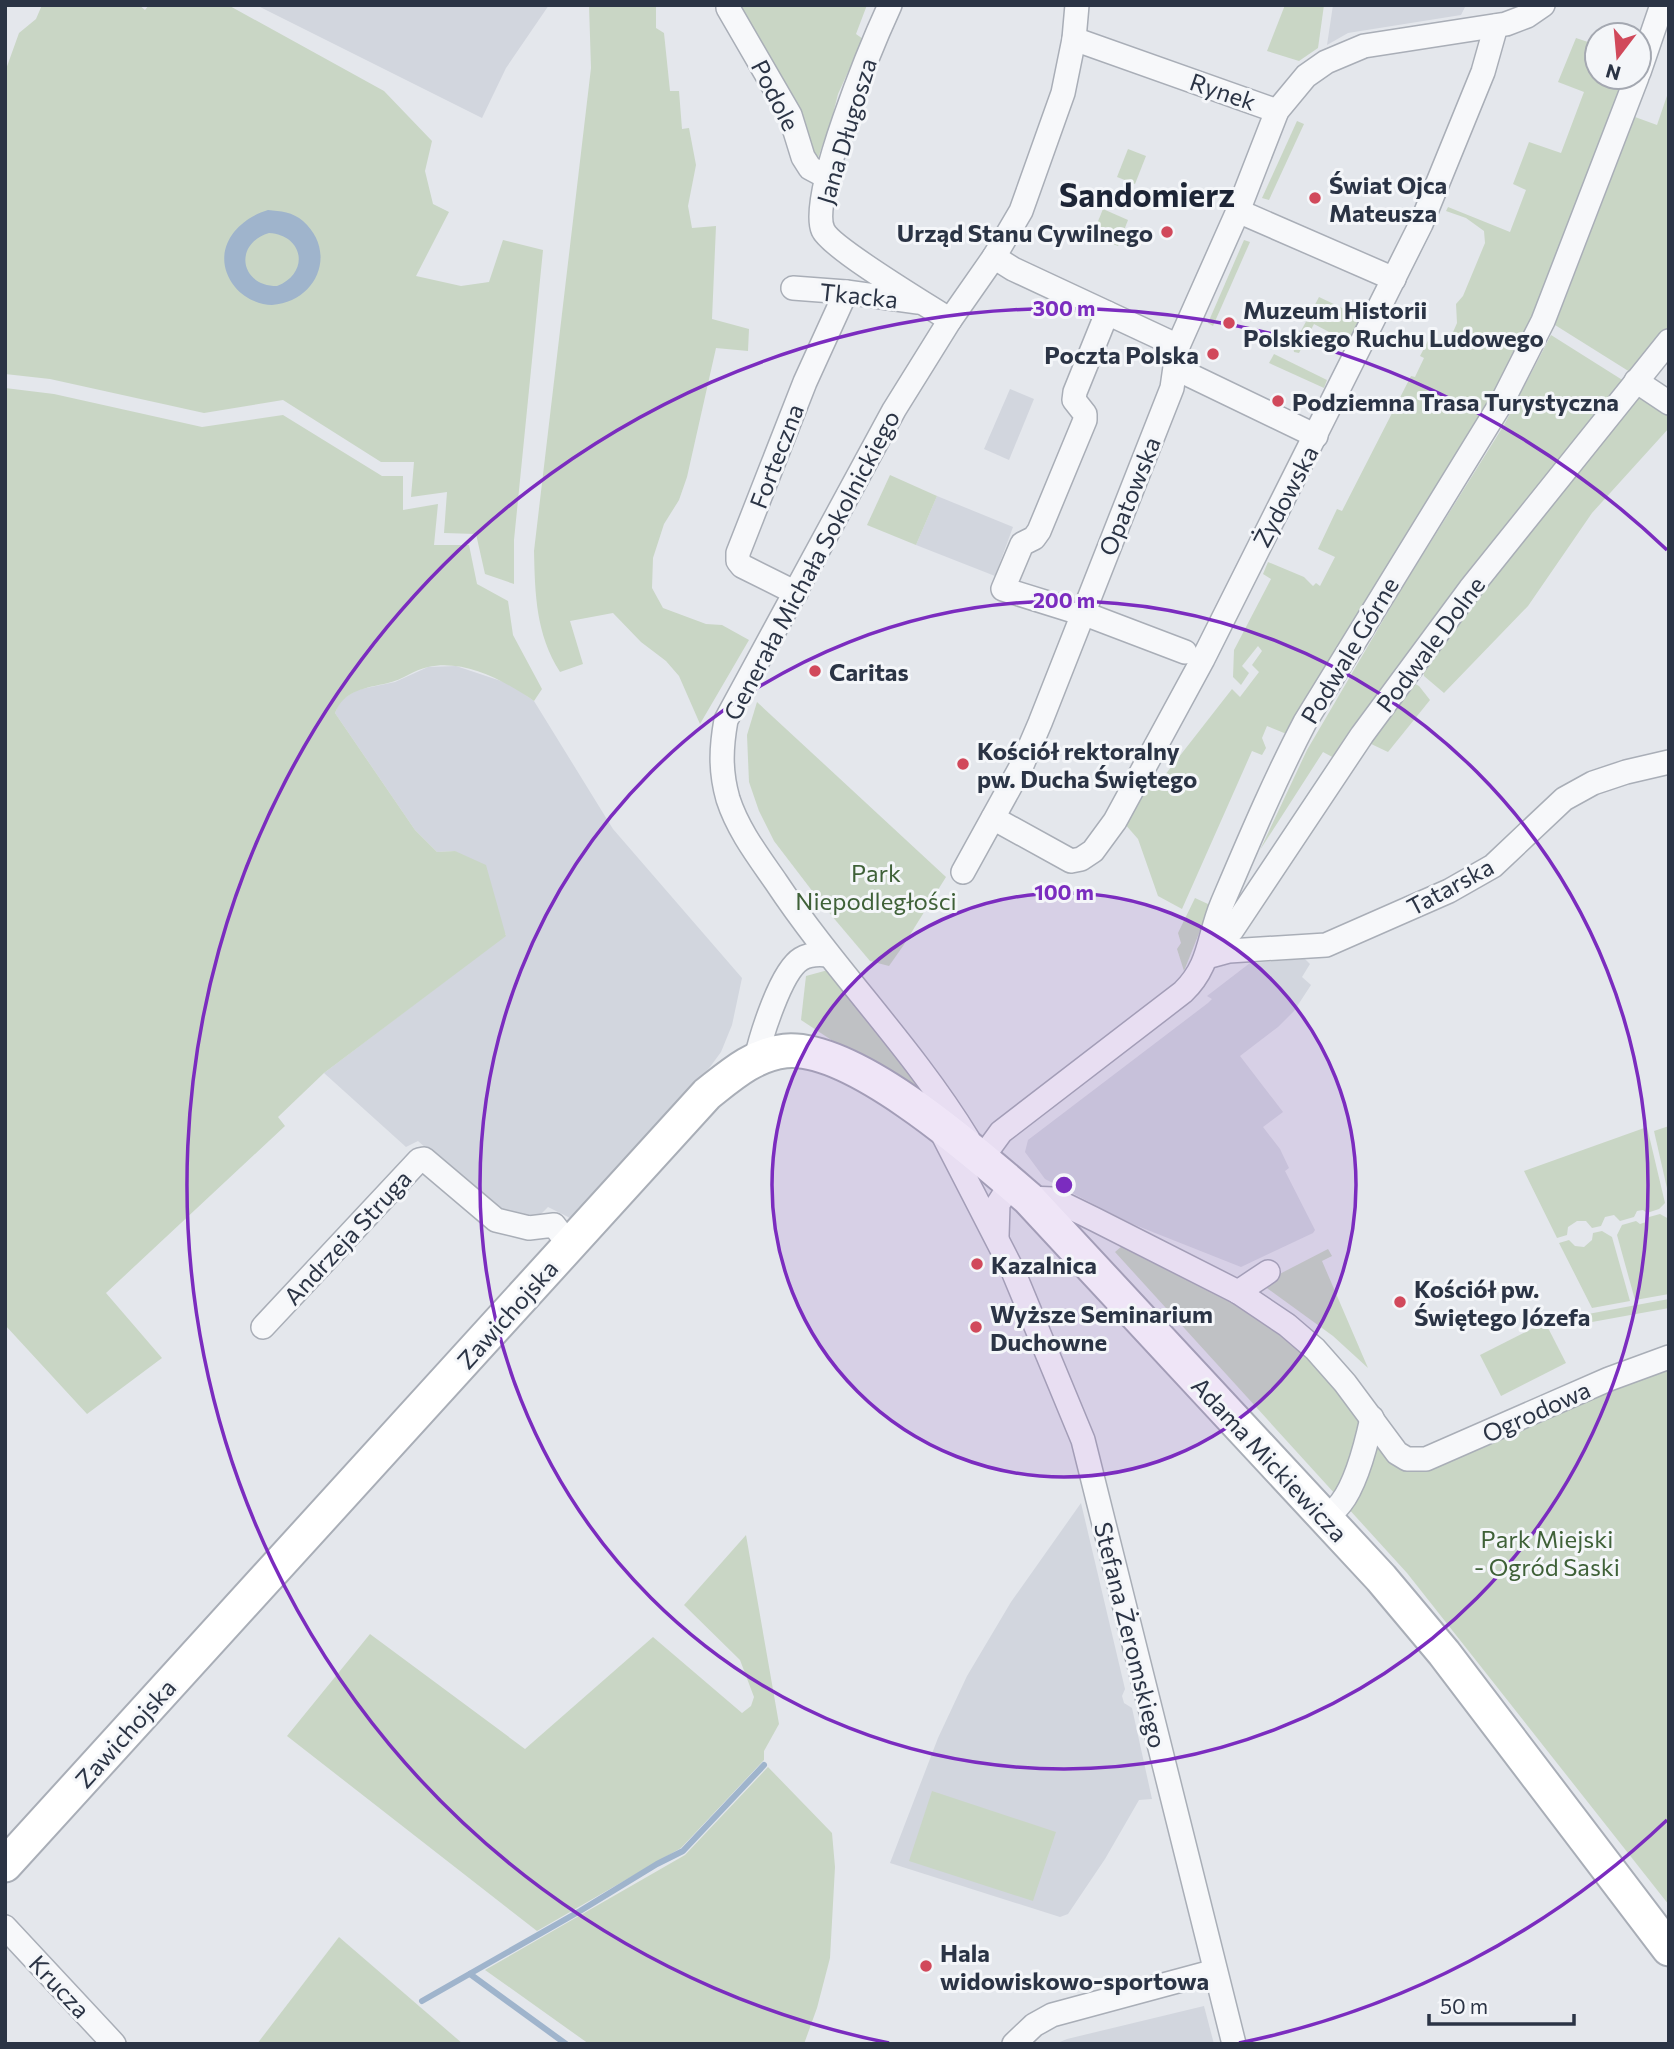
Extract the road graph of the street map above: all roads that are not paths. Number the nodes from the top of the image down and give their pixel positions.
1 (890, 5) edge
2 (1077, 5) edge
3 (1543, 5) edge
4 (1662, 5) edge
5 (728, 8) dead end
6 (1496, 26) junction
7 (1653, 31) edge
8 (1074, 39) junction
9 (1632, 91) edge
10 (1277, 111) junction
11 (827, 177) junction
12 (1238, 211) junction
13 (994, 257) junction
14 (1394, 279) junction
15 (793, 288) dead end
16 (846, 292) junction
17 (924, 303) junction
18 (1107, 313) junction
19 (950, 320) junction
20 (1669, 341) edge
21 (1178, 346) junction
22 (1177, 369) junction
23 (1636, 381) junction
24 (1669, 403) edge
25 (1316, 436) junction
26 (796, 593) junction
27 (1082, 614) junction
28 (1185, 652) dead end
29 (1669, 762) edge
30 (993, 817) junction
31 (963, 872) dead end
32 (828, 955) junction
33 (1207, 957) junction
34 (756, 1059) junction
35 (937, 1124) junction
36 (979, 1156) junction
37 (1019, 1191) junction
38 (997, 1236) junction
39 (569, 1245) junction
40 (1268, 1272) dead end
41 (1238, 1292) junction
42 (263, 1326) dead end
43 (1669, 1357) edge
44 (1372, 1418) junction
45 (1326, 1519) junction
46 (5, 1865) edge
47 (5, 1927) edge
48 (1669, 1949) edge
49 (1215, 1971) junction
50 (114, 2044) edge
51 (1014, 2044) edge
52 (1234, 2044) edge

1 - 11 street, Jana Długosza
2 - 8 street
3 - 6 street
4 - 7 street
5 - 11 street, Podole
6 - 10 street
6 - 14 street, Żydowska
8 - 10 street, Rynek
8 - 13 street
9 - 33 street, Podwale Górne
10 - 12 street, Rynek
11 - 17 street, Jana Długosza
12 - 14 street
12 - 21 street, Rynek
13 - 18 street
13 - 19 street, Generała Michała Sokolnickiego
14 - 25 street, Żydowska
15 - 16 street, Tkacka
16 - 17 street, Tkacka
16 - 26 street, Forteczna
17 - 19 street, Jana Długosza
18 - 21 street
18 - 27 street
19 - 26 street, Generała Michała Sokolnickiego
20 - 23 street, Podwale Dolne
21 - 22 street, Opatowska
22 - 25 street
22 - 27 street, Opatowska
23 - 24 street
23 - 33 street, Podwale Dolne
25 - 30 street, Żydowska
26 - 32 street, Generała Michała Sokolnickiego
27 - 28 street
27 - 30 street, Opatowska
29 - 33 street, Tatarska
30 - 31 street, Opatowska
32 - 34 street
32 - 36 street
33 - 36 street, Podwale Górne
34 - 35 street, Adama Mickiewicza
34 - 39 street, Zawichojska
35 - 36 street, Adama Mickiewicza
35 - 38 street, Stefana Żeromskiego
36 - 37 street, Adama Mickiewicza
37 - 38 street, Stefana Żeromskiego
37 - 41 street
37 - 45 street, Adama Mickiewicza
38 - 49 street, Stefana Żeromskiego
39 - 42 street, Andrzeja Struga
39 - 46 street, Zawichojska
40 - 41 street
41 - 44 street
43 - 44 street, Ogrodowa
44 - 45 street
45 - 48 street, Adama Mickiewicza
47 - 50 street, Krucza
49 - 51 street
49 - 52 street, Stefana Żeromskiego

